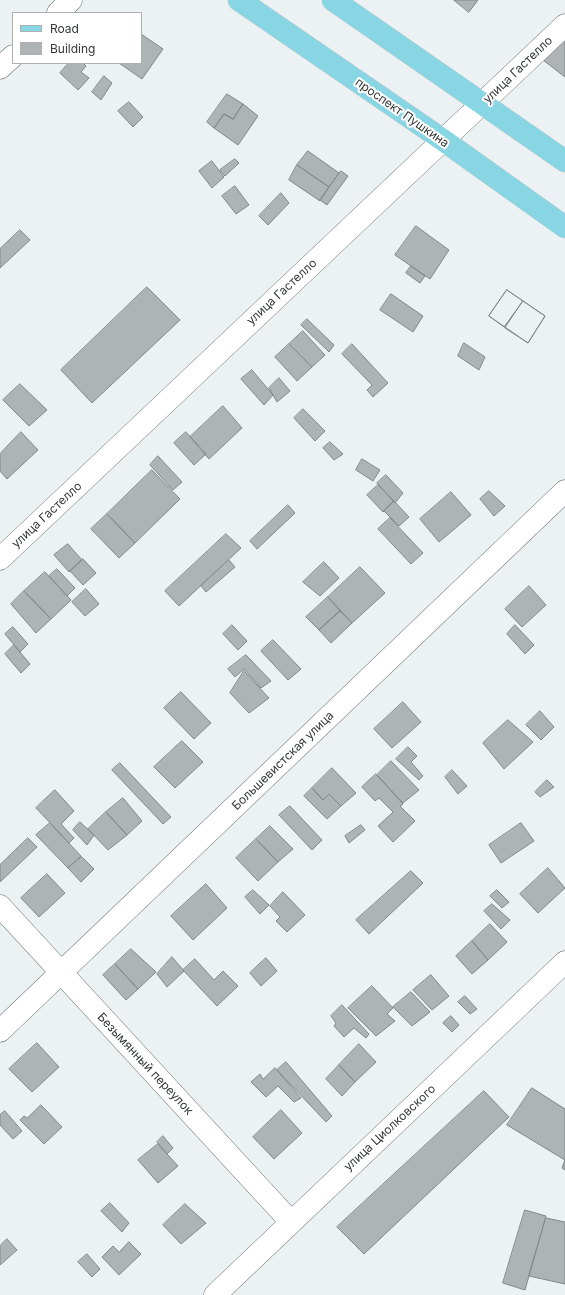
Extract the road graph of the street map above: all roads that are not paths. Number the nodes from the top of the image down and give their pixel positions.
1 (71, 0) edge
2 (239, 0) edge
3 (333, 0) edge
4 (59, 12) edge
5 (565, 25) edge
6 (12, 57) edge
7 (0, 68) edge
8 (483, 103) junction
9 (443, 140) junction
10 (565, 161) edge
11 (565, 227) edge
12 (565, 491) edge
13 (0, 559) edge
14 (0, 906) edge
15 (565, 962) edge
16 (62, 973) junction
17 (0, 1031) edge
18 (291, 1222) junction
19 (215, 1295) edge

1 - 4 street
2 - 9 main road, проспект Пушкина
3 - 8 main road
5 - 8 street, улица Гастелло
6 - 7 street
8 - 9 street, улица Гастелло
8 - 10 main road
9 - 11 main road, проспект Пушкина
9 - 13 street, улица Гастелло
12 - 16 street, Большевистская улица
14 - 16 street, Безымянный переулок
15 - 18 street, улица Циолковского
16 - 17 street, Большевистская улица
16 - 18 street, Безымянный переулок
18 - 19 street, улица Циолковского

